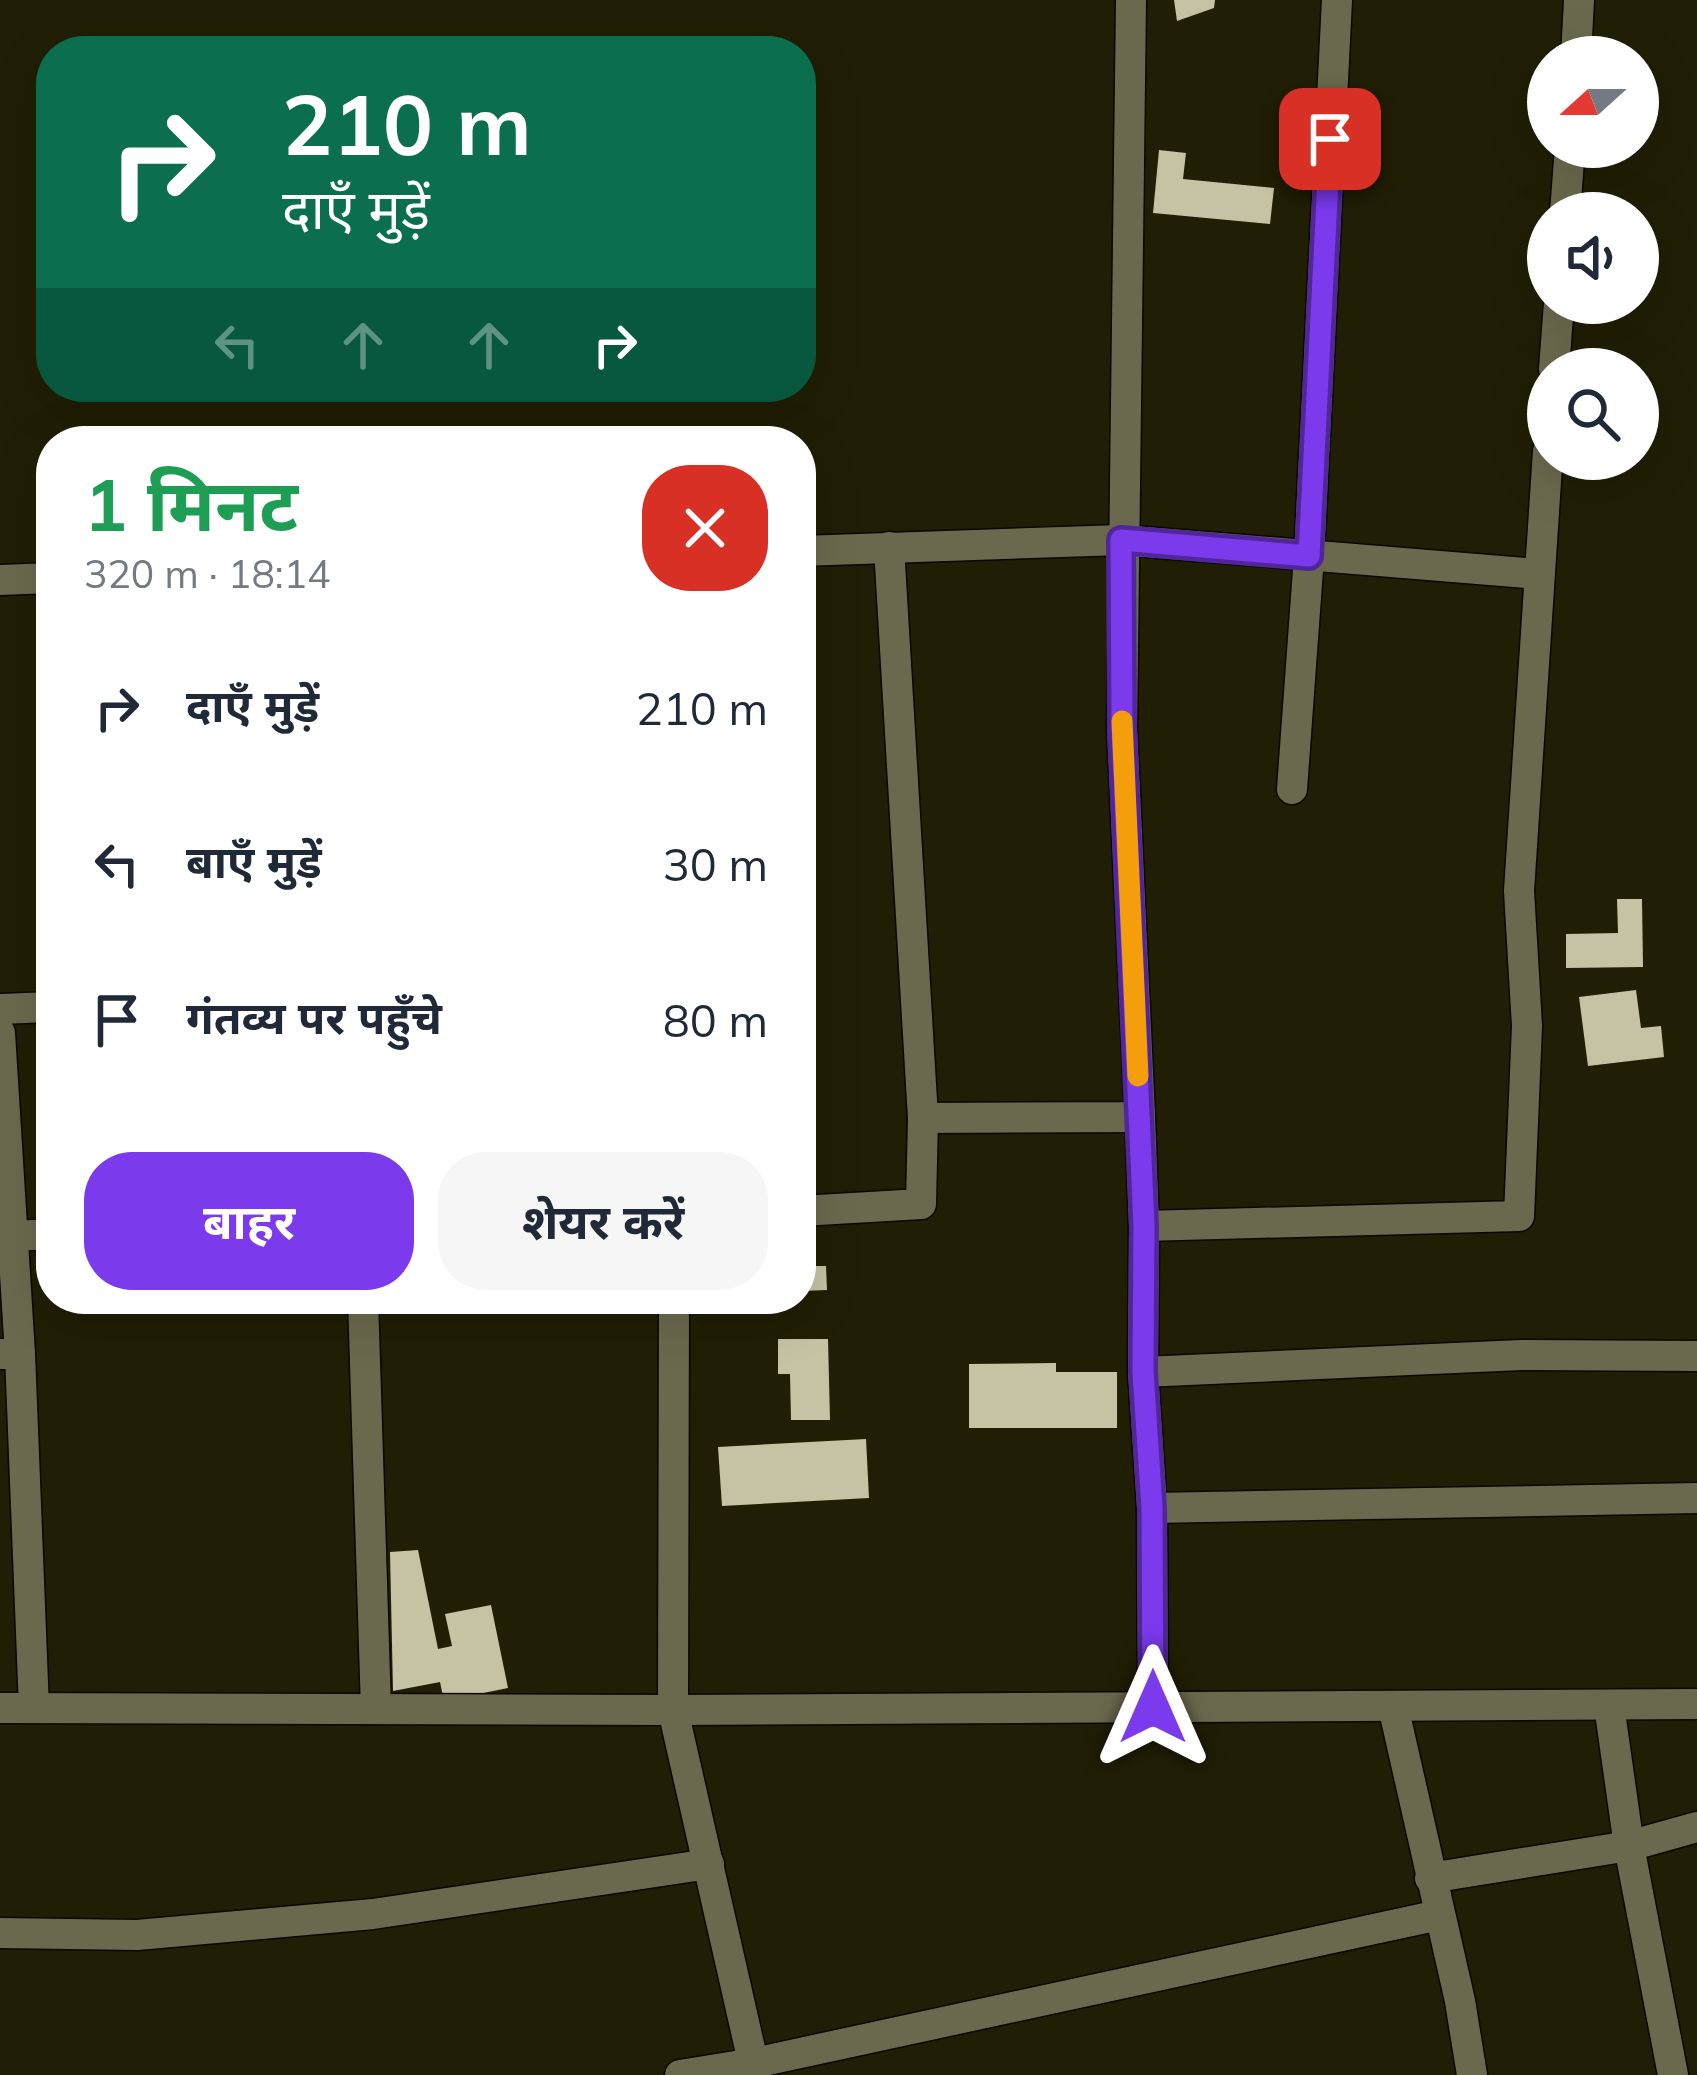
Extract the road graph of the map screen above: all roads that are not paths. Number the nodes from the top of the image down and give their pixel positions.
1 (1130, 0) edge
2 (1337, 0) edge
3 (1579, 0) edge
4 (1577, 36) edge
5 (1546, 480) edge
6 (1121, 540) junction
7 (889, 547) junction
8 (816, 550) edge
9 (1309, 556) junction
10 (1539, 574) junction
11 (36, 579) edge
12 (0, 580) edge
13 (1292, 789) dead end
14 (36, 1008) edge
15 (0, 1009) edge
16 (0, 1033) edge
17 (1140, 1117) junction
18 (923, 1118) junction
19 (4, 1146) edge
20 (816, 1210) edge
21 (1144, 1226) junction
22 (36, 1235) edge
23 (14, 1236) junction
24 (363, 1314) edge
25 (674, 1314) edge
26 (10, 1354) edge
27 (1697, 1356) edge
28 (1143, 1372) junction
29 (1697, 1498) edge
30 (1152, 1508) junction
31 (1697, 1704) edge
32 (1609, 1705) junction
33 (1393, 1706) junction
34 (1153, 1707) junction
35 (0, 1708) edge
36 (34, 1708) junction
37 (376, 1709) junction
38 (673, 1710) junction
39 (1697, 1827) edge
40 (1630, 1846) junction
41 (709, 1864) junction
42 (1430, 1877) junction
43 (1439, 1915) junction
44 (0, 1933) edge
45 (755, 2069) edge
46 (680, 2075) edge
47 (1472, 2075) edge
48 (1673, 2075) edge

1 - 6 street
2 - 9 street
3 - 4 street
5 - 10 street
6 - 7 street
6 - 9 street
6 - 17 street
7 - 8 street
7 - 18 street
9 - 10 street
9 - 13 street
10 - 21 street
11 - 12 street
14 - 15 street
16 - 19 street
17 - 18 street
17 - 21 street
18 - 20 street
19 - 23 street
21 - 28 street
22 - 23 street
23 - 26 street
24 - 37 street
25 - 38 street
26 - 36 street
27 - 28 street
28 - 30 street
29 - 30 street
30 - 34 street
31 - 32 street
32 - 33 street
32 - 40 street
33 - 34 street
33 - 42 street
34 - 38 street
35 - 36 street
36 - 37 street
37 - 38 street
38 - 41 street
39 - 40 street
40 - 42 street
40 - 48 street
41 - 44 street
41 - 45 street
42 - 43 street
43 - 45 street
43 - 47 street
45 - 46 street

